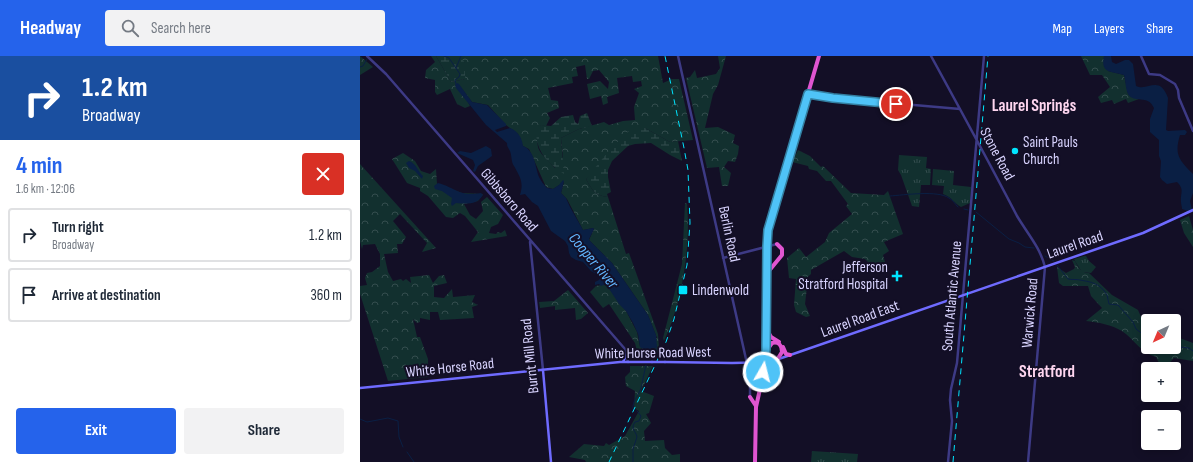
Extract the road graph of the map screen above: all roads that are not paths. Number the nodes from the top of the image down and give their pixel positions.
1 (368, 56) edge
2 (678, 56) edge
3 (819, 56) edge
4 (931, 56) edge
5 (984, 56) edge
6 (1141, 56) edge
7 (808, 94) junction
8 (960, 109) junction
9 (1193, 131) edge
10 (976, 139) junction
11 (980, 145) junction
12 (976, 147) junction
13 (1192, 211) edge
14 (530, 241) junction
15 (777, 244) joint
16 (767, 246) junction
17 (722, 258) junction
18 (1044, 262) joint
19 (1045, 267) junction
20 (767, 274) junction
21 (963, 295) junction
22 (767, 329) junction
23 (766, 352) junction
24 (627, 353) junction
25 (790, 355) junction
26 (777, 360) junction
27 (623, 362) junction
28 (628, 362) junction
29 (747, 363) junction
30 (765, 363) junction
31 (543, 370) junction
32 (360, 388) edge
33 (750, 397) junction
34 (758, 397) junction
35 (756, 406) junction
36 (551, 462) edge
37 (755, 462) edge
38 (948, 462) edge
39 (1028, 462) edge

1 - 14 street, Gibbsboro Road
2 - 17 street, Berlin Road
3 - 7 highway
4 - 8 street, Stone Road
5 - 10 street, South Atlantic Avenue
6 - 9 street
7 - 8 street
7 - 16 highway
8 - 10 street, Stone Road
10 - 11 street, Stone Road
10 - 12 street, South Atlantic Avenue
11 - 12 street
11 - 18 street, Stone Road
12 - 21 street, South Atlantic Avenue
13 - 19 main road, Laurel Road
14 - 24 street, Gibbsboro Road
14 - 31 street, Burnt Mill Road
15 - 16 street
15 - 20 highway
16 - 17 street
16 - 20 highway
17 - 29 street, Berlin Road
18 - 19 street, Warwick Road
19 - 21 main road, Laurel Road
19 - 39 street, Warwick Road
20 - 22 highway
21 - 25 main road, Laurel Road East
21 - 38 street, South Atlantic Avenue
22 - 23 highway
22 - 25 highway
23 - 26 highway
23 - 30 highway
24 - 27 main road
24 - 28 street
25 - 26 main road, Laurel Road East
26 - 30 main road, Laurel Road East
27 - 28 main road, White Horse Road West
27 - 31 main road, White Horse Road West
28 - 29 main road, White Horse Road West, bridge
29 - 30 main road, White Horse Road West
29 - 33 street, Berlin Road
30 - 34 highway
31 - 32 main road, White Horse Road
31 - 36 main road, Burnt Mill Road
33 - 34 highway
33 - 35 highway
34 - 35 highway
35 - 37 highway

